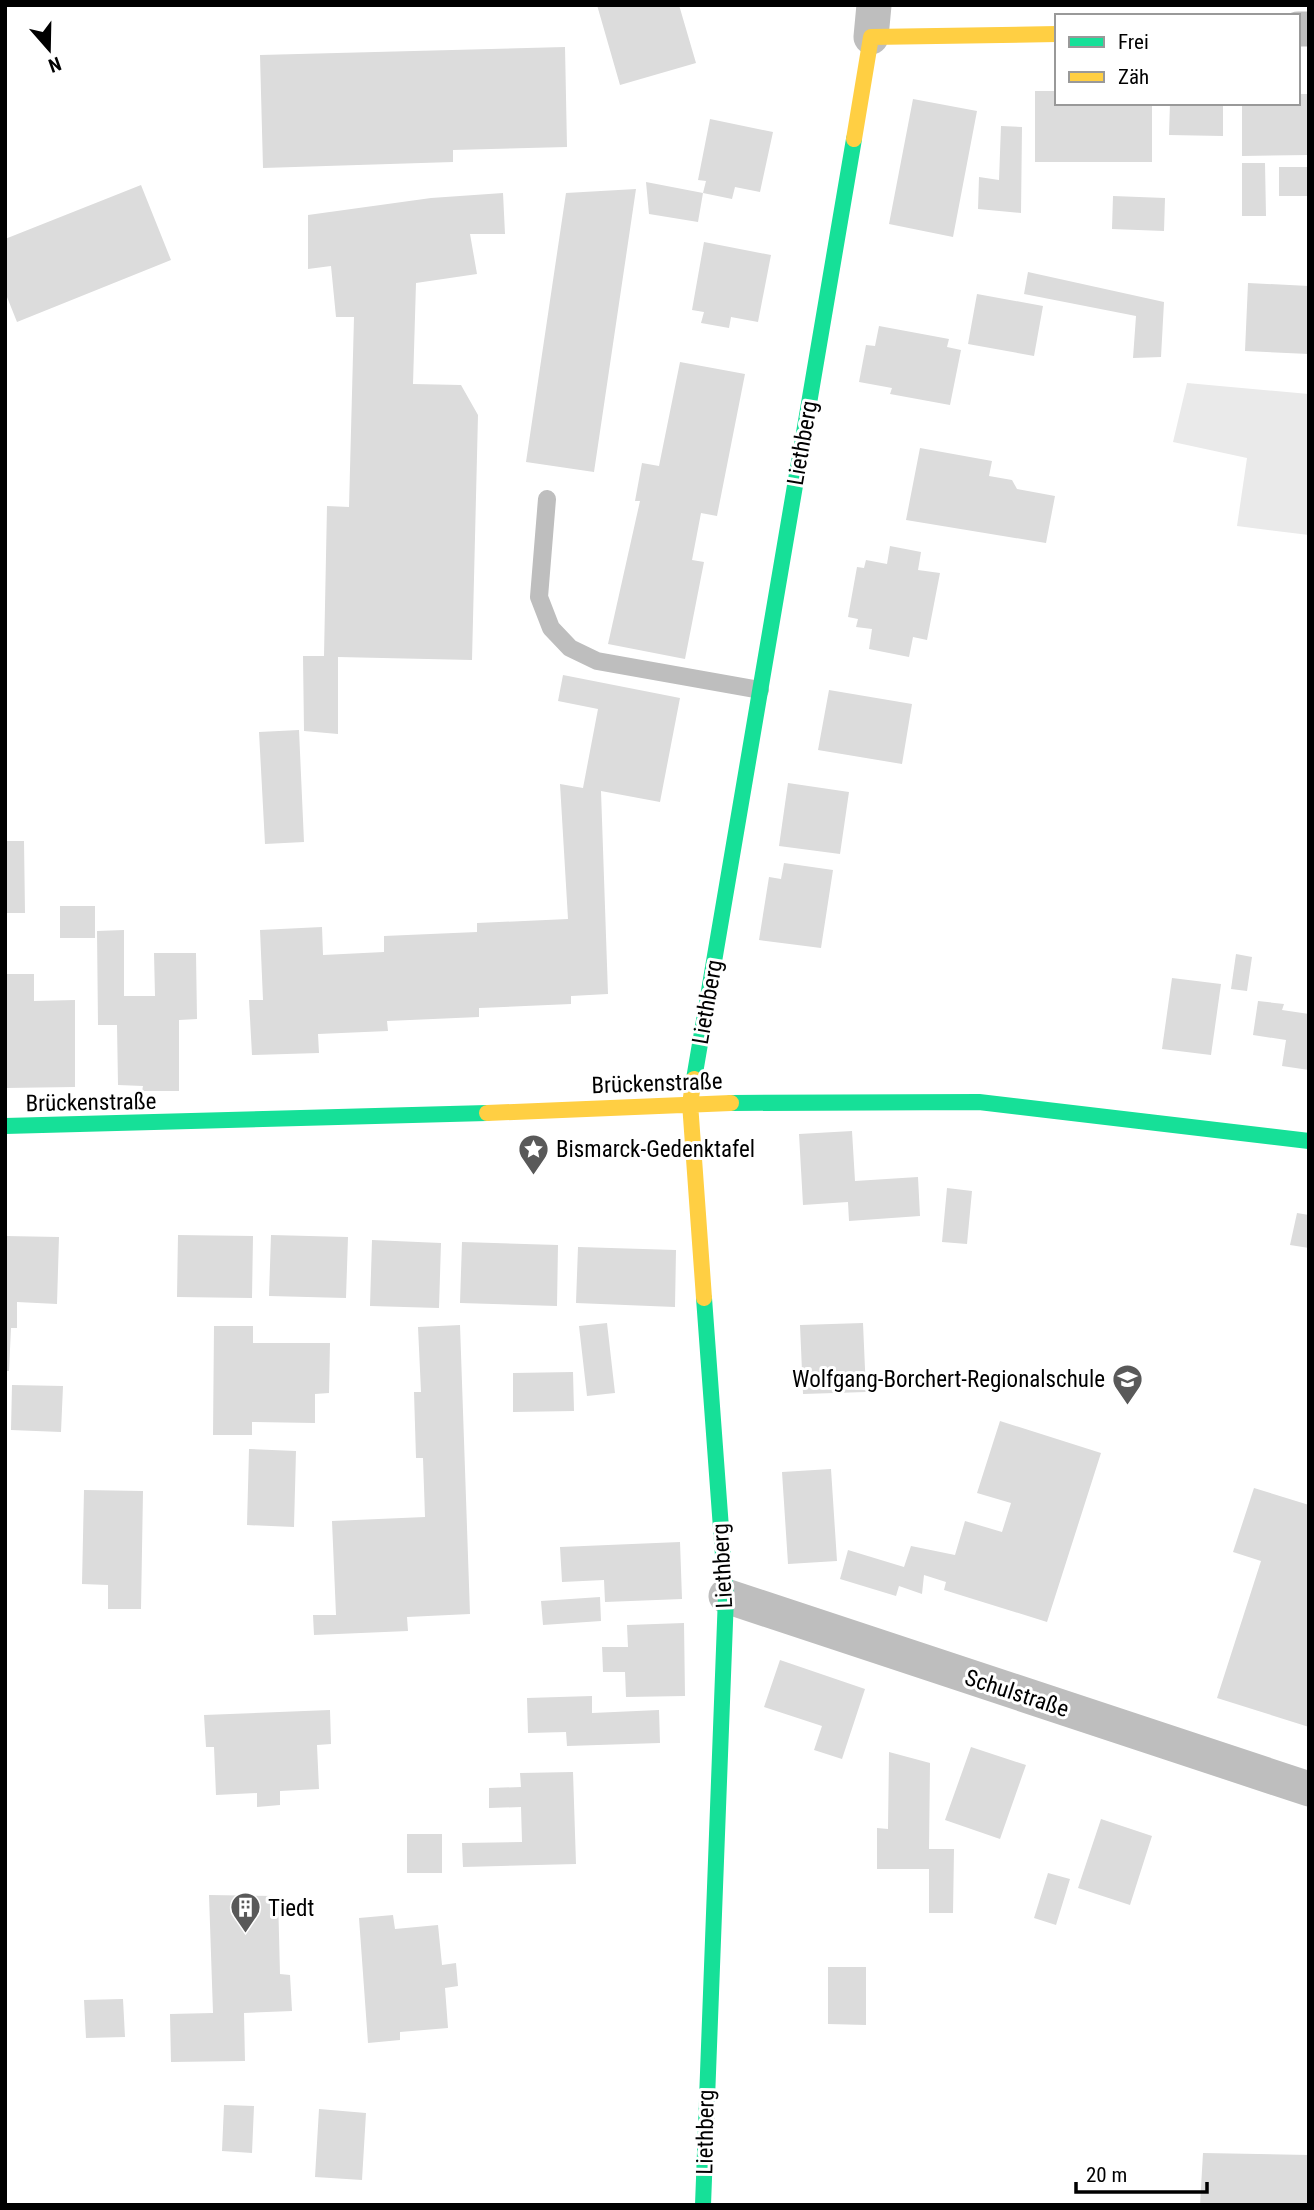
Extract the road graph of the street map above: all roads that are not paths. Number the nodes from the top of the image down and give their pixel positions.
1 (872, 21) edge
2 (1055, 34) edge
3 (547, 499) dead end
4 (760, 690) junction
5 (690, 1103) junction
6 (5, 1126) edge
7 (1309, 1141) edge
8 (726, 1596) junction
9 (1309, 1789) edge
10 (703, 2205) edge

1 - 2 street, Liethberg
1 - 4 street, Liethberg
3 - 4 lane
4 - 5 street, Liethberg
5 - 6 street, Brückenstraße
5 - 7 street, Brückenstraße
5 - 8 street, Liethberg
8 - 9 street, Schulstraße
8 - 10 street, Liethberg

